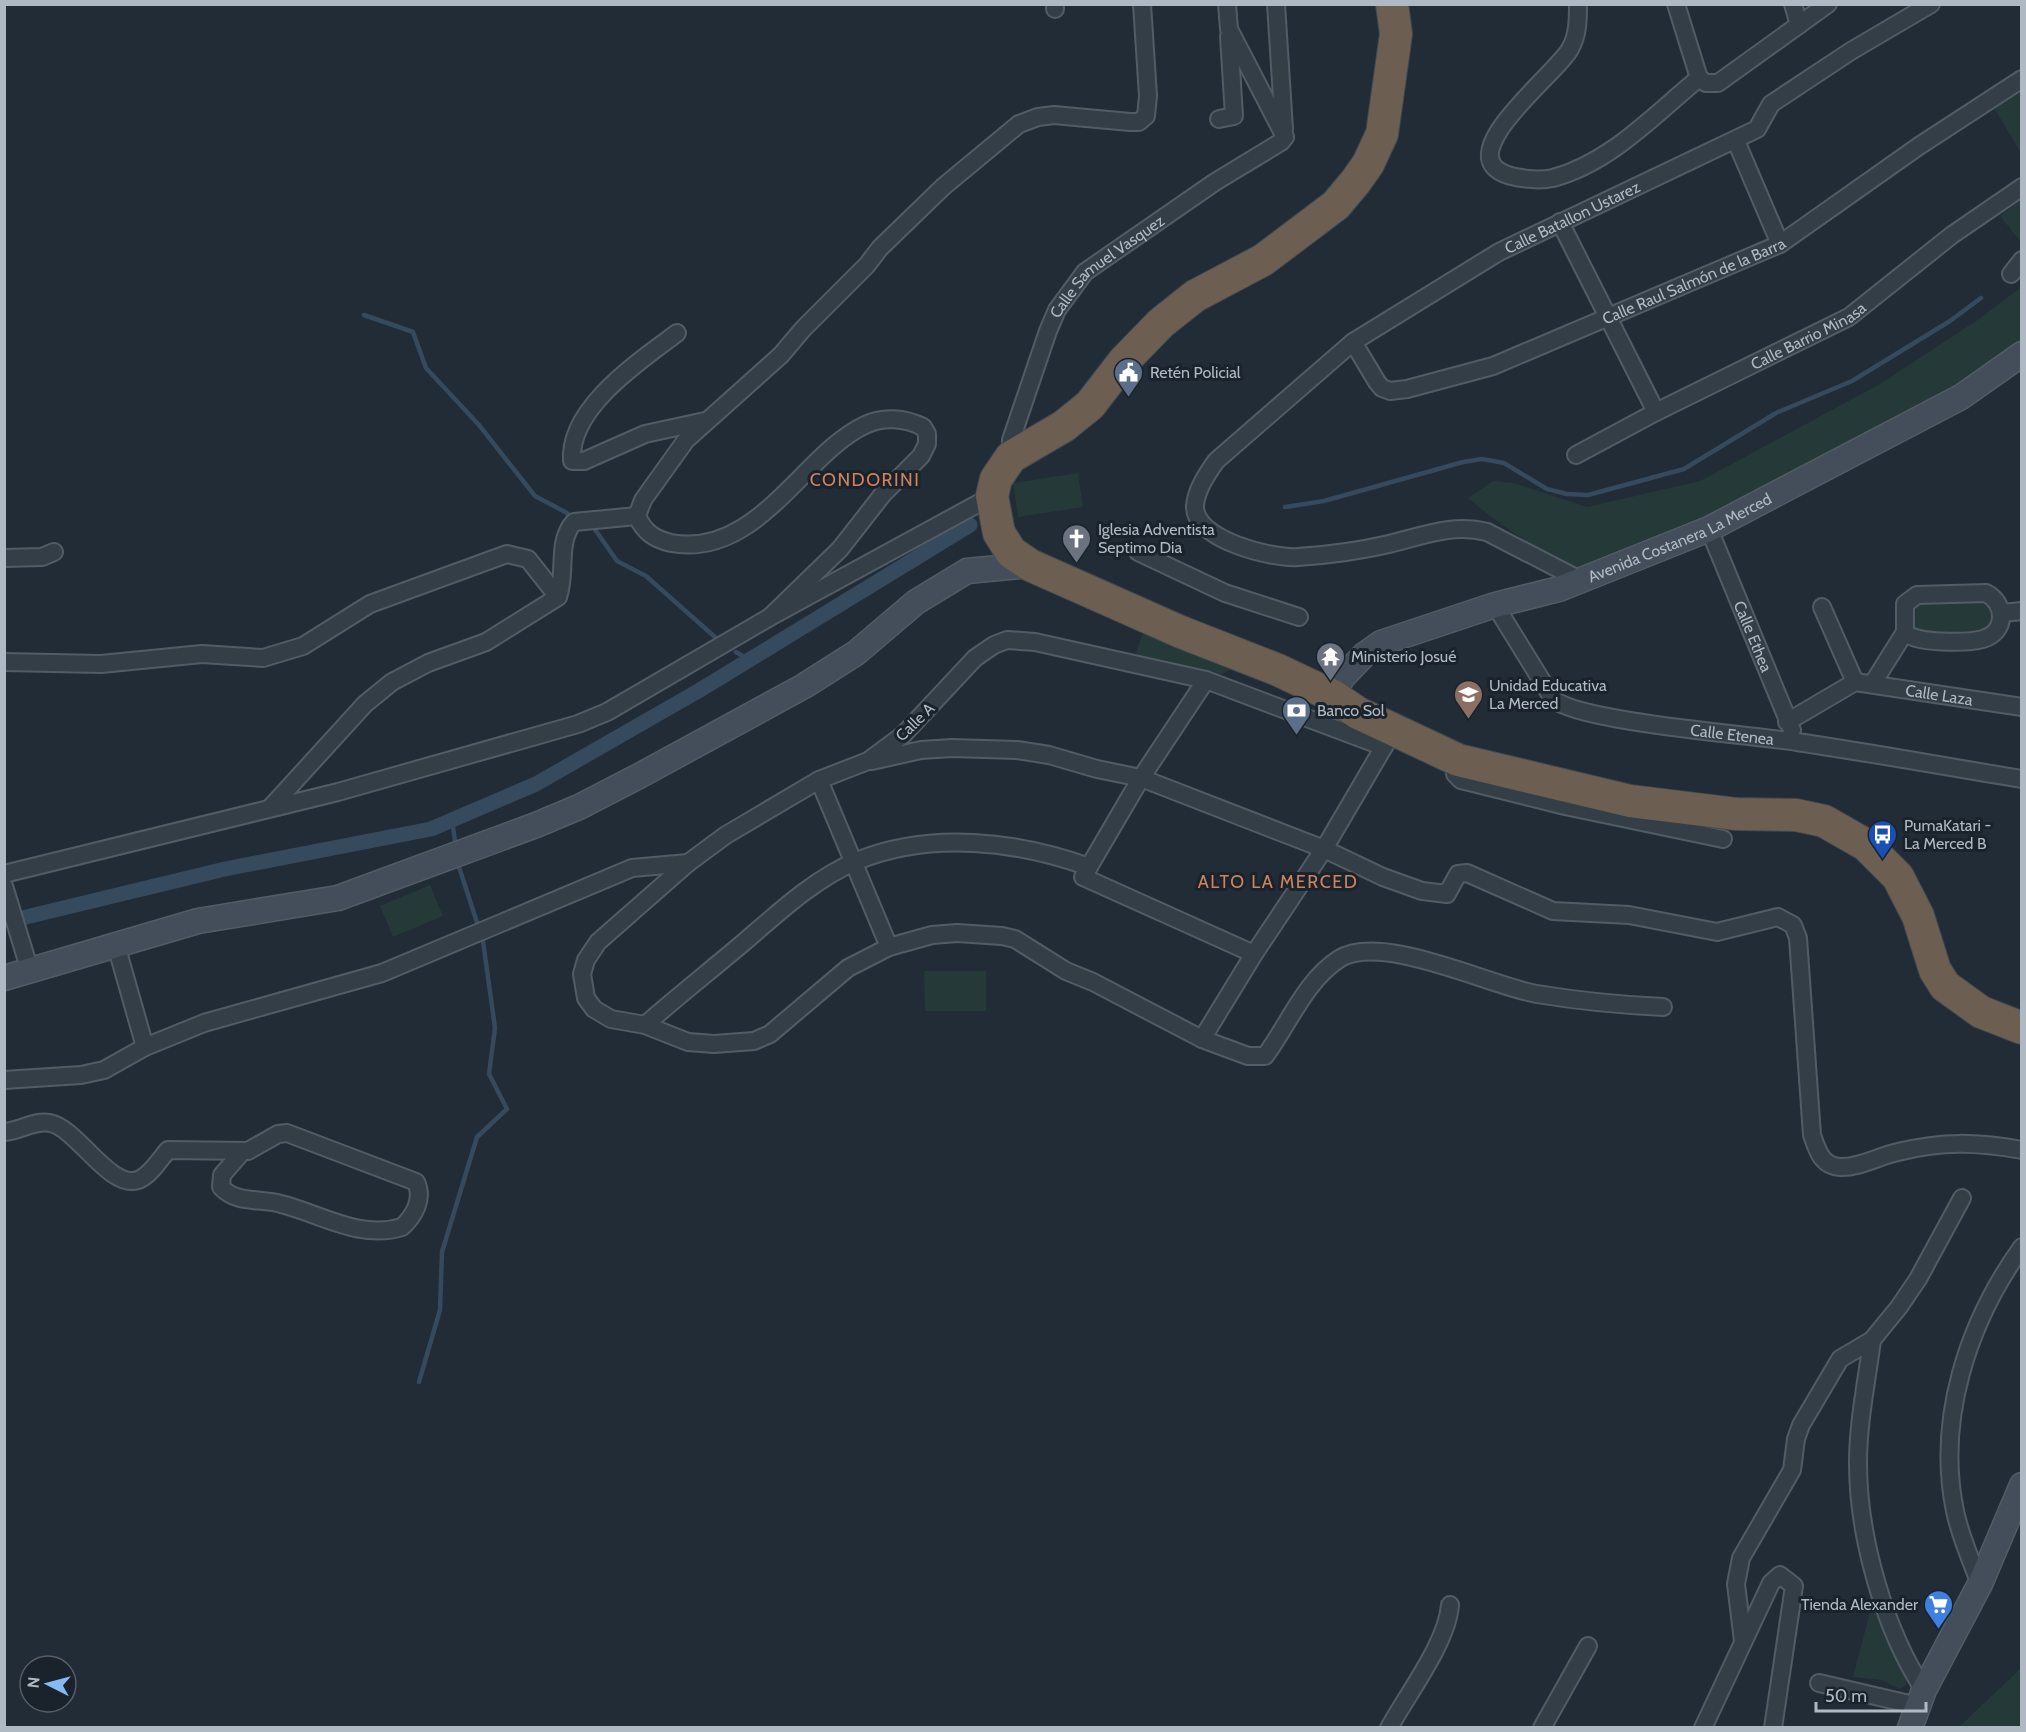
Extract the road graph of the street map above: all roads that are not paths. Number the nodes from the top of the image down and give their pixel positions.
1 (1142, 4) edge
2 (1227, 4) edge
3 (1276, 4) edge
4 (1375, 4) edge
5 (1392, 4) edge
6 (1578, 4) edge
7 (1676, 4) edge
8 (1793, 4) edge
9 (1828, 4) edge
10 (1931, 4) edge
11 (1799, 25) junction
12 (1229, 29) junction
13 (1699, 78) junction
14 (2022, 79) edge
15 (1387, 93) junction
16 (1219, 119) dead end
17 (1284, 136) junction
18 (1736, 141) junction
19 (2022, 187) edge
20 (1560, 222) junction
21 (1780, 244) junction
22 (2022, 260) edge
23 (2011, 274) dead end
24 (1608, 316) junction
25 (676, 333) dead end
26 (1353, 342) junction
27 (2022, 354) edge
28 (1656, 412) junction
29 (706, 421) junction
30 (1576, 455) dead end
31 (1011, 457) junction
32 (995, 511) junction
33 (637, 516) junction
34 (1709, 529) junction
35 (54, 552) dead end
36 (1138, 552) dead end
37 (4, 558) edge
38 (1030, 565) junction
39 (1580, 580) junction
40 (558, 597) junction
41 (1495, 605) junction
42 (1822, 607) dead end
43 (2022, 611) edge
44 (2002, 613) junction
45 (770, 617) junction
46 (1299, 617) dead end
47 (1905, 632) junction
48 (4, 662) edge
49 (1206, 680) junction
50 (1855, 682) junction
51 (1873, 683) junction
52 (1333, 696) junction
53 (2022, 707) edge
54 (1787, 722) junction
55 (1389, 738) junction
56 (1798, 742) junction
57 (1458, 760) junction
58 (868, 761) junction
59 (1141, 778) junction
60 (2022, 779) edge
61 (819, 780) junction
62 (271, 807) junction
63 (1723, 839) dead end
64 (1324, 849) junction
65 (855, 861) junction
66 (688, 863) junction
67 (1089, 867) junction
68 (4, 874) edge
69 (4, 886) edge
70 (116, 945) junction
71 (889, 947) junction
72 (1254, 954) junction
73 (30, 971) junction
74 (4, 978) edge
75 (1664, 1007) dead end
76 (645, 1025) junction
77 (2022, 1028) edge
78 (1202, 1039) junction
79 (145, 1047) junction
80 (4, 1080) edge
81 (4, 1132) edge
82 (2022, 1150) edge
83 (243, 1151) junction
84 (1962, 1198) dead end
85 (2022, 1247) edge
86 (1872, 1340) junction
87 (2022, 1485) edge
88 (1980, 1584) junction
89 (1450, 1605) dead end
90 (1743, 1641) junction
91 (1588, 1646) dead end
92 (1819, 1683) dead end
93 (1917, 1708) edge
94 (1389, 1728) edge
95 (1542, 1728) edge
96 (1703, 1728) edge
97 (1773, 1728) edge

1 - 29 street
2 - 12 street
3 - 17 street
4 - 15 highway
5 - 15 highway
6 - 13 street
7 - 13 street
8 - 11 street
9 - 11 street
10 - 18 street, Calle Batallon Ustarez
11 - 13 street
12 - 16 street
12 - 17 street
14 - 21 street, Calle Raul Salmón de la Barra
15 - 31 highway
17 - 31 street, Calle Samuel Vasquez
18 - 20 street, Calle Batallon Ustarez
18 - 21 street
19 - 28 street, Calle Barrio Minasa
20 - 24 street
20 - 26 street, Calle Batallon Ustarez
21 - 24 street, Calle Raul Salmón de la Barra
22 - 23 street
24 - 26 street, Calle Raul Salmón de la Barra
24 - 28 street
25 - 29 street
26 - 39 street, Calle Batallon Ustarez
27 - 34 street, Avenida Costanera La Merced
28 - 30 street, Calle Barrio Minasa
29 - 33 street
31 - 32 highway
32 - 38 highway
32 - 45 street
33 - 40 street
33 - 45 street
34 - 39 street, Avenida Costanera La Merced
34 - 54 street, Calle Ethea
35 - 37 street
36 - 46 street
38 - 52 highway
38 - 70 street
39 - 41 street, Avenida Costanera La Merced
40 - 48 street
40 - 62 street
41 - 52 street, Avenida Costanera La Merced
41 - 56 street, Calle Etenea
42 - 50 street
43 - 44 street
44 - 47 street
44 - 47 street
45 - 62 street
47 - 51 street
49 - 55 street, Calle A
49 - 58 street, Calle A
49 - 59 street
50 - 51 street, Calle Laza
50 - 54 street
51 - 53 street, Calle Laza
52 - 55 highway
54 - 56 street, Calle Ethea
55 - 57 highway
55 - 64 street
56 - 60 street, Calle Etenea
57 - 63 street
57 - 77 highway
58 - 59 street
58 - 61 street, Calle A
59 - 64 street
59 - 67 street
61 - 65 street
61 - 66 street, Calle A
62 - 68 street
64 - 72 street
64 - 82 street
65 - 67 street
65 - 71 street
65 - 76 street
66 - 76 street, Calle A
66 - 79 street
67 - 72 street
69 - 73 street
70 - 73 street
70 - 79 street
71 - 76 street, Calle A
71 - 78 street, Calle A
72 - 78 street
73 - 74 street
75 - 78 street, Calle A
79 - 80 street
81 - 83 street
83 - 83 street
84 - 86 street
85 - 88 street
86 - 90 street
86 - 93 street
87 - 88 street
88 - 93 street
89 - 94 street
90 - 96 street
90 - 97 street
91 - 95 street
92 - 93 street

